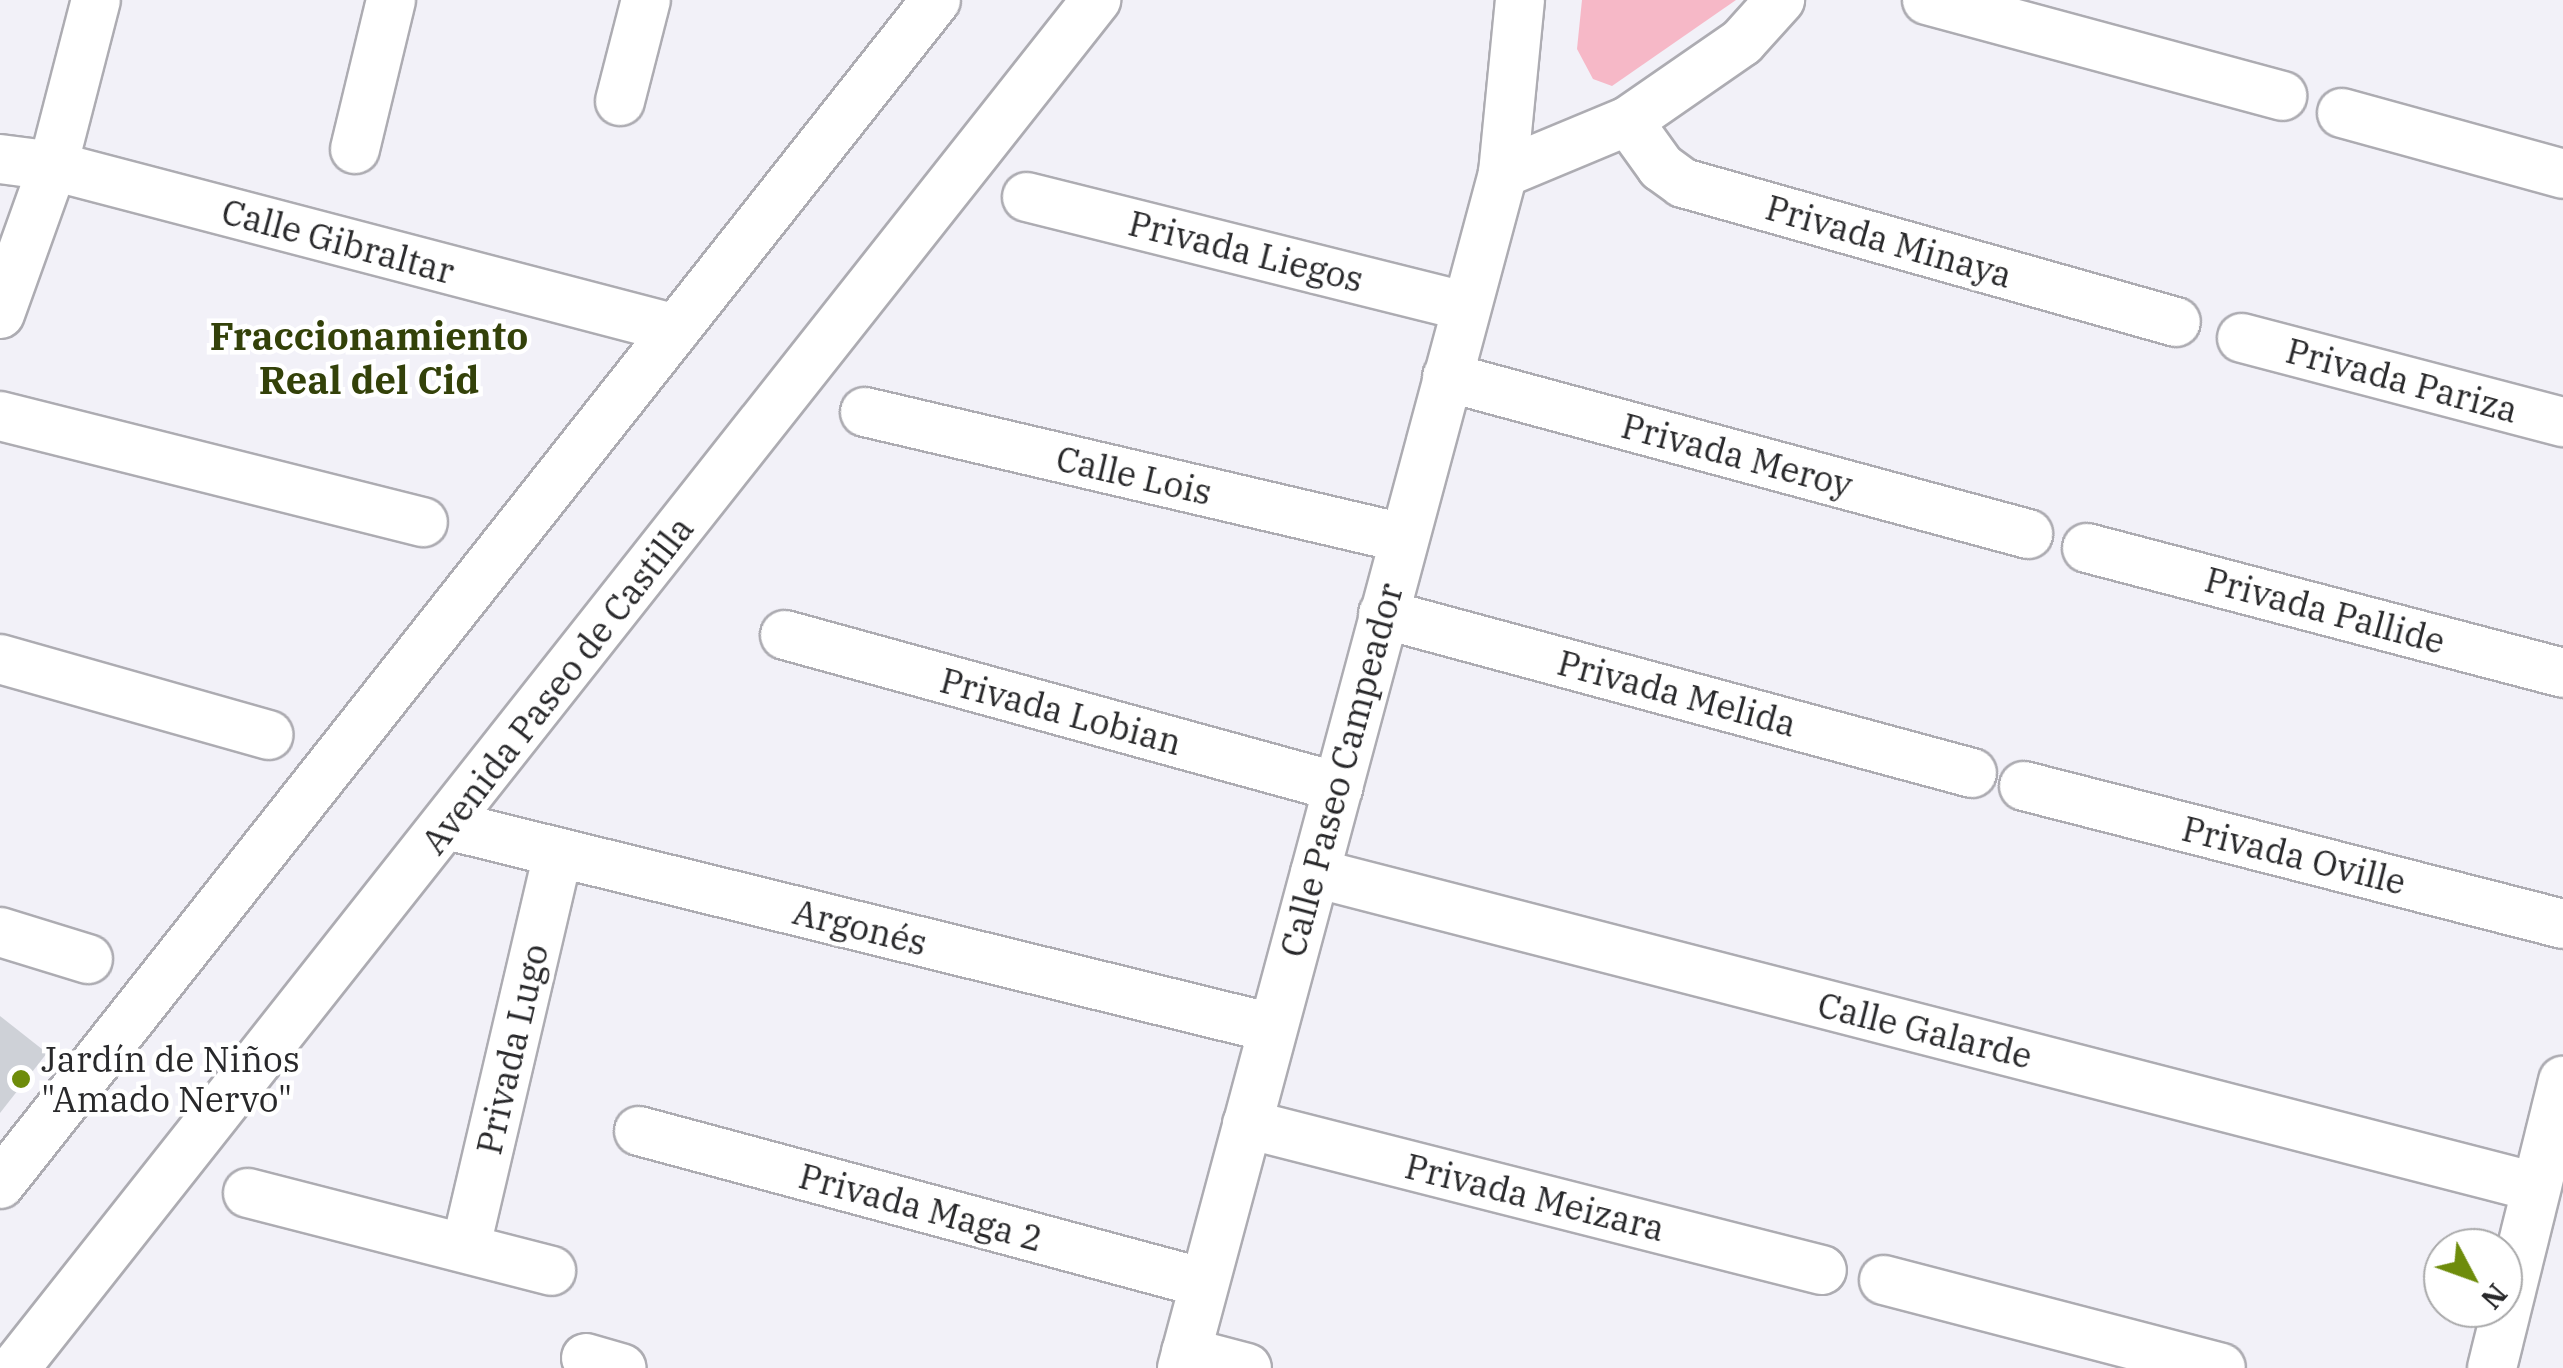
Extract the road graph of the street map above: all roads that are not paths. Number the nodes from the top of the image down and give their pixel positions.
1 (96, 0) edge
2 (391, 0) edge
3 (646, 0) edge
4 (936, 0) edge
5 (1096, 0) edge
6 (1520, 0) edge
7 (1780, 0) edge
8 (1926, 0) edge
9 (2282, 96) dead end
10 (620, 101) dead end
11 (2342, 113) dead end
12 (1628, 121) junction
13 (354, 149) dead end
14 (0, 160) edge
15 (53, 166) junction
16 (1503, 173) junction
17 (2563, 174) edge
18 (1027, 197) dead end
19 (1464, 306) junction
20 (0, 314) edge
21 (2176, 322) dead end
22 (676, 329) junction
23 (2242, 338) dead end
24 (1446, 377) junction
25 (865, 412) dead end
26 (0, 416) edge
27 (2563, 422) edge
28 (423, 522) dead end
29 (2028, 534) dead end
30 (1403, 538) junction
31 (2087, 548) dead end
32 (1383, 614) junction
33 (785, 636) dead end
34 (0, 659) edge
35 (2563, 673) edge
36 (268, 736) dead end
37 (1972, 773) dead end
38 (2024, 786) dead end
39 (1338, 787) junction
40 (448, 825) junction
41 (558, 853) junction
42 (1315, 873) junction
43 (2563, 924) edge
44 (0, 932) edge
45 (88, 959) dead end
46 (1272, 1028) junction
47 (2563, 1080) edge
48 (1248, 1124) junction
49 (639, 1132) dead end
50 (2556, 1134) edge
51 (0, 1184) edge
52 (2534, 1187) junction
53 (248, 1193) dead end
54 (466, 1246) junction
55 (1822, 1270) dead end
56 (551, 1271) dead end
57 (1884, 1280) dead end
58 (1204, 1282) junction
59 (1184, 1360) edge
60 (15, 1368) edge
61 (1247, 1368) edge
62 (2221, 1368) edge
63 (2492, 1368) edge

1 - 15 street
2 - 13 street
3 - 10 street
4 - 22 street
5 - 40 street, Avenida Paseo de Castilla
6 - 16 street, Calle Paseo Campeador
7 - 12 street
8 - 9 street
11 - 17 street
12 - 16 street
12 - 21 street, Privada Minaya
14 - 15 street, Calle Gibraltar
15 - 20 street
15 - 22 street, Calle Gibraltar
16 - 19 street, Calle Paseo Campeador
18 - 19 street, Privada Liegos
19 - 24 street, Calle Paseo Campeador
22 - 51 street
23 - 27 street, Privada Pariza
24 - 29 street, Privada Meroy
24 - 30 street, Calle Paseo Campeador
25 - 30 street, Calle Lois
26 - 28 street
30 - 32 street, Calle Paseo Campeador
31 - 35 street, Privada Pallide
32 - 37 street, Privada Melida
32 - 39 street, Calle Paseo Campeador
33 - 39 street, Privada Lobian
34 - 36 street
38 - 43 street, Privada Oville
39 - 42 street, Calle Paseo Campeador
40 - 41 street, Argonés
40 - 60 street, Avenida Paseo de Castilla
41 - 46 street, Argonés
41 - 54 street, Privada Lugo
42 - 46 street, Calle Paseo Campeador
42 - 52 street, Calle Galarde
44 - 45 street
46 - 48 street, Calle Paseo Campeador
47 - 50 street
48 - 55 street, Privada Meizara
48 - 58 street, Calle Paseo Campeador
49 - 58 street, Privada Maga 2
50 - 52 street
52 - 63 street
53 - 54 street
54 - 56 street
57 - 62 street
58 - 59 street, Calle Paseo Campeador
59 - 61 street

